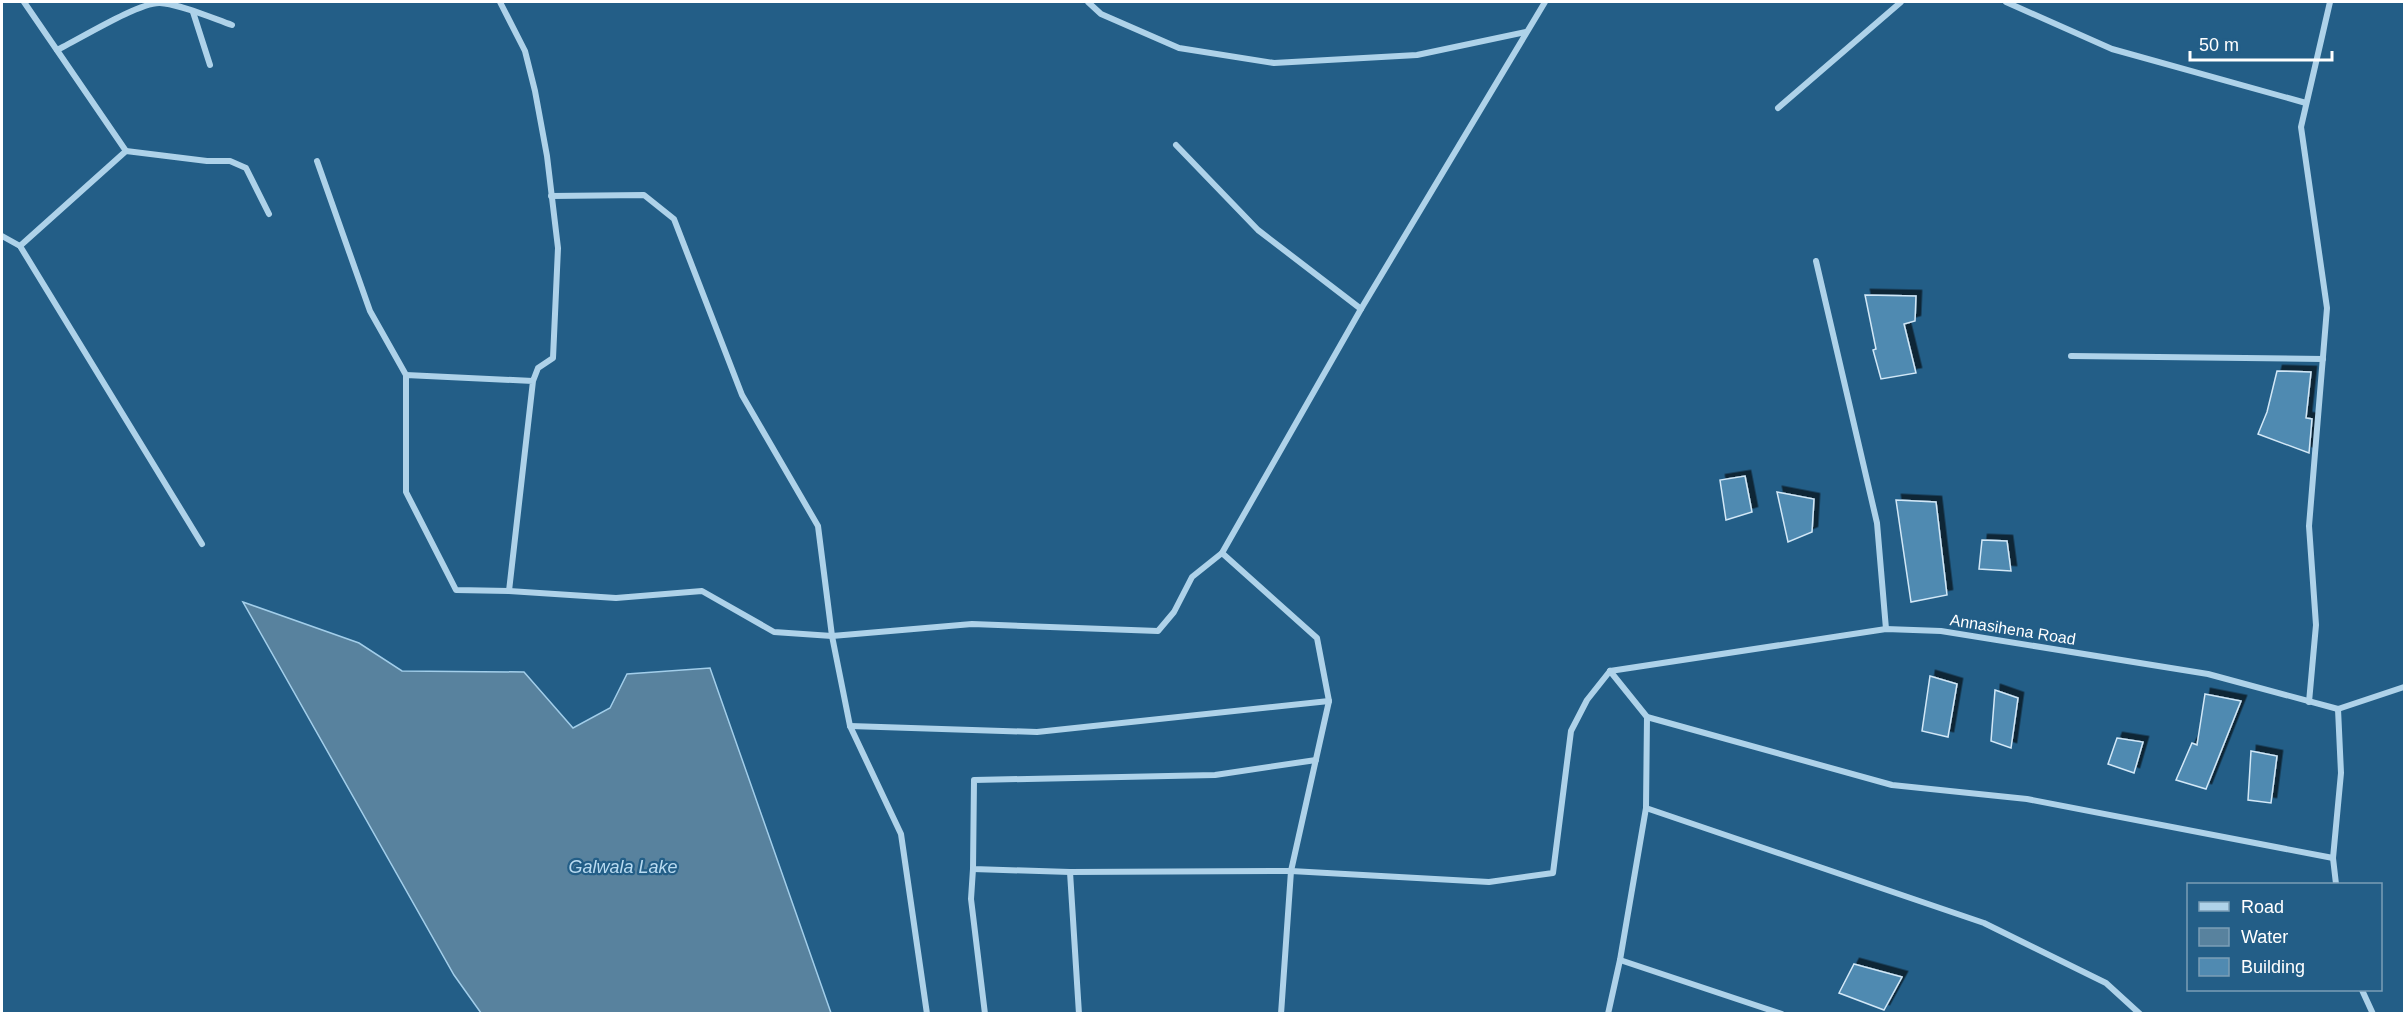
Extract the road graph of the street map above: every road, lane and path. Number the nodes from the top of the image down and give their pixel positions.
1 (24, 2) edge
2 (500, 2) edge
3 (1088, 2) edge
4 (1545, 2) edge
5 (1901, 2) edge
6 (2006, 2) edge
7 (2330, 2) edge
8 (193, 12) junction
9 (232, 25) dead end
10 (1526, 32) junction
11 (57, 50) junction
12 (210, 65) dead end
13 (2306, 103) junction
14 (1778, 108) dead end
15 (1176, 145) dead end
16 (126, 151) junction
17 (316, 161) dead end
18 (551, 196) junction
19 (269, 214) dead end
20 (2, 236) edge
21 (20, 246) junction
22 (1816, 261) dead end
23 (1361, 309) junction
24 (2071, 356) dead end
25 (2323, 359) junction
26 (406, 375) junction
27 (533, 381) junction
28 (202, 544) dead end
29 (1222, 553) junction
30 (509, 591) junction
31 (1886, 629) junction
32 (832, 636) junction
33 (1610, 671) junction
34 (2404, 687) edge
35 (1329, 701) junction
36 (2309, 702) junction
37 (2338, 709) junction
38 (1647, 717) junction
39 (850, 726) junction
40 (1316, 760) junction
41 (1646, 808) junction
42 (2333, 858) junction
43 (973, 869) junction
44 (1291, 871) junction
45 (1070, 872) junction
46 (2336, 883) edge
47 (1620, 960) junction
48 (2362, 991) edge
49 (927, 1014) edge
50 (985, 1014) edge
51 (1079, 1014) edge
52 (1281, 1014) edge
53 (1608, 1014) edge
54 (1782, 1014) edge
55 (2140, 1014) edge
56 (2373, 1014) edge

1 - 11 street
2 - 18 street
3 - 10 street
4 - 10 street
5 - 14 street
6 - 13 street
7 - 13 street
8 - 9 street
8 - 11 street
8 - 12 street
10 - 23 street
11 - 16 street
13 - 25 street
15 - 23 street
16 - 19 street
16 - 21 street
17 - 26 street
18 - 27 street
18 - 32 street
20 - 21 street
21 - 28 street
22 - 31 street
23 - 29 street
24 - 25 street
25 - 36 street
26 - 27 street
26 - 30 street
27 - 30 street
29 - 32 street
29 - 35 street
30 - 32 street
31 - 33 street, Annasihena Road
31 - 36 street, Annasihena Road
32 - 39 street
33 - 38 street
33 - 44 street
34 - 37 street
35 - 39 street
35 - 40 street
36 - 37 street, Annasihena Road
37 - 42 street
38 - 41 street
38 - 42 street
39 - 49 street
40 - 43 street
40 - 44 street
41 - 47 street
41 - 55 street
42 - 46 street
43 - 45 street
43 - 50 street
44 - 45 street
44 - 52 street
45 - 51 street
47 - 53 street
47 - 54 street
48 - 56 street

